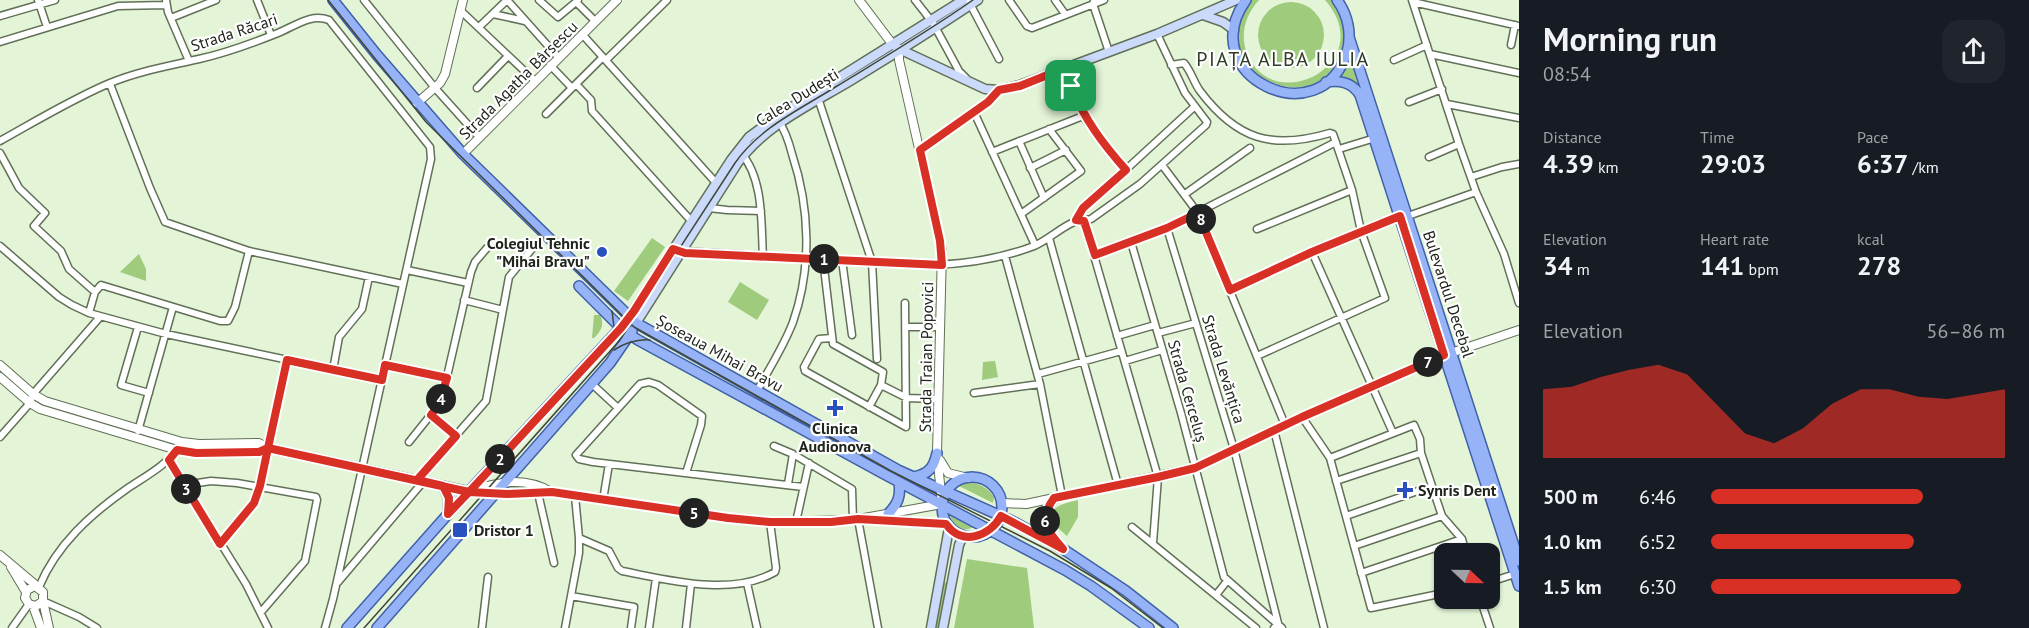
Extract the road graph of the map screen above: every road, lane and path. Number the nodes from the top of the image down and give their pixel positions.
1 (55, 0) edge
2 (216, 0) edge
3 (257, 0) edge
4 (333, 0) edge
5 (364, 0) edge
6 (462, 0) edge
7 (507, 0) edge
8 (539, 0) edge
9 (617, 0) edge
10 (667, 0) edge
11 (859, 0) edge
12 (915, 0) edge
13 (1009, 0) edge
14 (1055, 0) edge
15 (1104, 0) edge
16 (1236, 0) edge
17 (1246, 0) edge
18 (1337, 0) edge
19 (577, 1) edge
20 (970, 1) edge
21 (1412, 1) edge
22 (39, 2) edge
23 (205, 2) edge
24 (1093, 2) edge
25 (166, 3) edge
26 (460, 10) junction
27 (493, 14) junction
28 (1065, 15) junction
29 (1203, 15) junction
30 (0, 16) edge
31 (171, 18) junction
32 (595, 21) junction
33 (526, 22) junction
34 (933, 24) junction
35 (1517, 25) edge
36 (47, 27) junction
37 (479, 27) junction
38 (1234, 30) junction
39 (582, 34) junction
40 (1157, 34) junction
41 (271, 35) junction
42 (1349, 37) junction
43 (0, 42) edge
44 (1427, 45) junction
45 (1511, 45) dead end
46 (896, 48) junction
47 (947, 50) junction
48 (1109, 52) junction
49 (1430, 54) junction
50 (508, 56) junction
51 (558, 57) junction
52 (604, 59) junction
53 (999, 59) dead end
54 (1394, 60) dead end
55 (189, 61) junction
56 (550, 65) junction
57 (1171, 65) junction
58 (1065, 68) junction
59 (944, 71) junction
60 (1519, 73) edge
61 (535, 81) junction
62 (1326, 82) junction
63 (970, 83) junction
64 (110, 84) junction
65 (574, 86) junction
66 (435, 88) junction
67 (477, 88) dead end
68 (985, 89) junction
69 (1442, 89) junction
70 (999, 90) junction
71 (818, 96) junction
72 (1409, 102) dead end
73 (417, 103) junction
74 (985, 104) junction
75 (1447, 104) junction
76 (1194, 107) junction
77 (974, 112) junction
78 (546, 114) dead end
79 (1083, 116) junction
80 (1519, 118) edge
81 (778, 120) junction
82 (1049, 129) junction
83 (479, 137) junction
84 (1375, 138) junction
85 (0, 141) edge
86 (1019, 141) junction
87 (1336, 142) junction
88 (1459, 144) junction
89 (1250, 148) dead end
90 (1339, 149) junction
91 (920, 150) junction
92 (1066, 150) junction
93 (992, 152) junction
94 (0, 153) edge
95 (740, 153) junction
96 (463, 154) junction
97 (1429, 157) dead end
98 (1519, 164) edge
99 (1162, 165) junction
100 (1030, 168) junction
101 (1126, 170) junction
102 (1471, 177) junction
103 (719, 186) junction
104 (1352, 190) junction
105 (1476, 192) junction
106 (1185, 194) junction
107 (1044, 198) junction
108 (709, 208) junction
109 (760, 211) junction
110 (1198, 213) junction
111 (1021, 214) junction
112 (1404, 216) junction
113 (1076, 220) junction
114 (1084, 221) junction
115 (694, 224) junction
116 (1167, 228) junction
117 (1257, 229) dead end
118 (1361, 231) junction
119 (1049, 238) junction
120 (1131, 242) junction
121 (536, 244) dead end
122 (1035, 245) junction
123 (0, 246) edge
124 (487, 248) dead end
125 (249, 250) junction
126 (676, 250) junction
127 (1312, 252) junction
128 (1095, 255) junction
129 (763, 256) junction
130 (1005, 256) junction
131 (805, 258) junction
132 (823, 259) junction
133 (842, 260) junction
134 (872, 262) junction
135 (942, 265) junction
136 (407, 270) junction
137 (369, 277) junction
138 (468, 283) junction
139 (403, 284) junction
140 (579, 286) dead end
141 (1230, 290) junction
142 (95, 292) junction
143 (464, 300) junction
144 (905, 303) dead end
145 (1519, 303) edge
146 (615, 304) junction
147 (173, 307) junction
148 (503, 310) junction
149 (89, 313) junction
150 (606, 314) junction
151 (100, 316) junction
152 (1341, 317) junction
153 (633, 321) junction
154 (1196, 323) junction
155 (1155, 325) junction
156 (138, 327) junction
157 (906, 327) junction
158 (939, 327) junction
159 (621, 328) junction
160 (1519, 330) edge
161 (653, 333) junction
162 (1158, 333) junction
163 (166, 334) junction
164 (630, 335) junction
165 (852, 335) dead end
166 (1117, 336) junction
167 (833, 342) junction
168 (606, 344) junction
169 (647, 344) junction
170 (1162, 350) junction
171 (1121, 351) junction
172 (617, 354) junction
173 (1448, 354) junction
174 (1257, 356) junction
175 (877, 359) dead end
176 (287, 360) junction
177 (1125, 361) junction
178 (1084, 362) junction
179 (0, 365) edge
180 (385, 365) junction
181 (333, 370) junction
182 (1038, 374) junction
183 (0, 377) edge
184 (447, 378) junction
185 (382, 380) junction
186 (592, 384) junction
187 (1040, 384) junction
188 (881, 385) junction
189 (1372, 387) junction
190 (757, 392) junction
191 (149, 393) junction
192 (974, 393) dead end
193 (33, 394) junction
194 (907, 398) junction
195 (938, 399) junction
196 (30, 403) junction
197 (869, 407) junction
198 (618, 408) junction
199 (431, 415) junction
200 (1302, 417) junction
201 (1285, 425) junction
202 (138, 429) junction
203 (1274, 430) junction
204 (1393, 433) junction
205 (456, 436) junction
206 (0, 437) edge
207 (136, 438) junction
208 (182, 442) junction
209 (409, 442) dead end
210 (774, 446) dead end
211 (268, 448) junction
212 (1234, 449) junction
213 (177, 450) junction
214 (937, 453) junction
215 (1421, 453) junction
216 (793, 454) junction
217 (1330, 458) junction
218 (169, 460) junction
219 (809, 463) junction
220 (609, 464) junction
221 (361, 468) junction
222 (1195, 468) junction
223 (686, 473) junction
224 (914, 477) junction
225 (1158, 477) junction
226 (968, 478) junction
227 (420, 481) junction
228 (504, 481) junction
229 (1336, 481) junction
230 (899, 482) junction
231 (788, 484) junction
232 (1118, 485) junction
233 (184, 486) junction
234 (260, 486) junction
235 (443, 486) junction
236 (1432, 486) junction
237 (803, 487) junction
238 (944, 490) junction
239 (469, 492) junction
240 (552, 492) junction
241 (538, 493) junction
242 (493, 494) junction
243 (575, 496) junction
244 (1058, 497) junction
245 (603, 500) junction
246 (1003, 503) junction
247 (942, 504) junction
248 (448, 514) junction
249 (888, 514) junction
250 (1001, 516) junction
251 (1346, 516) junction
252 (1442, 516) junction
253 (855, 519) junction
254 (770, 522) junction
255 (796, 522) junction
256 (948, 526) junction
257 (1132, 527) dead end
258 (991, 531) junction
259 (963, 536) junction
260 (579, 538) junction
261 (1462, 539) junction
262 (1152, 543) junction
263 (1463, 543) edge
264 (220, 544) junction
265 (1354, 546) junction
266 (1063, 549) junction
267 (0, 555) edge
268 (7, 561) junction
269 (1519, 561) edge
270 (554, 563) dead end
271 (1361, 573) junction
272 (1515, 574) junction
273 (488, 577) dead end
274 (656, 578) junction
275 (1500, 579) edge
276 (1227, 581) junction
277 (747, 583) junction
278 (336, 585) junction
279 (691, 585) junction
280 (1519, 586) edge
281 (39, 587) junction
282 (26, 592) junction
283 (1216, 595) junction
284 (1434, 595) edge
285 (571, 596) junction
286 (43, 601) junction
287 (31, 605) junction
288 (1484, 609) edge
289 (261, 612) junction
290 (1278, 626) edge
291 (12, 628) edge
292 (41, 628) edge
293 (49, 628) edge
294 (97, 628) edge
295 (268, 628) edge
296 (325, 628) edge
297 (347, 628) edge
298 (377, 628) edge
299 (482, 628) edge
300 (565, 628) edge
301 (631, 628) edge
302 (649, 628) edge
303 (686, 628) edge
304 (757, 628) edge
305 (878, 628) edge
306 (931, 628) edge
307 (943, 628) edge
308 (1149, 628) edge
309 (1173, 628) edge
310 (1256, 628) edge
311 (1324, 628) edge
312 (1490, 628) edge

1 - 22 street
2 - 23 street
3 - 41 street
4 - 73 main road, Șoseaua Mihai Bravu
5 - 66 street
6 - 26 street
7 - 27 street
7 - 33 street
8 - 19 street
9 - 32 street, Strada Agatha Bârsescu
10 - 52 street
11 - 46 street
12 - 34 street
13 - 28 street
14 - 28 street
15 - 24 street
16 - 29 main road
17 - 38 main road
18 - 42 main road
19 - 32 street
20 - 34 main road, Calea Dudești
20 - 53 street
21 - 35 street
21 - 44 street
22 - 30 street
22 - 36 street
23 - 31 street
24 - 28 street
24 - 48 street
25 - 31 street
25 - 36 street
26 - 37 street
26 - 66 street
27 - 33 street
27 - 37 street
29 - 38 main road
29 - 40 main road
31 - 55 street
32 - 39 street, Strada Agatha Bârsescu
33 - 51 street
34 - 46 main road, Calea Dudești
34 - 47 street
35 - 45 street
36 - 43 street
37 - 50 street
38 - 62 main road
39 - 51 street, Strada Agatha Bârsescu
39 - 52 street
40 - 48 main road
40 - 57 street
41 - 55 street, Strada Răcari
41 - 136 street, Strada Răcari
42 - 62 main road
42 - 112 main road, Bulevardul Decebal
44 - 49 street
44 - 54 street
46 - 59 main road
46 - 71 main road, Calea Dudești
46 - 91 street, Strada Traian Popovici
47 - 59 street
47 - 63 street
48 - 58 main road
49 - 60 street
49 - 69 street
50 - 61 street
50 - 67 street
51 - 56 street, Strada Agatha Bârsescu
52 - 65 street
52 - 103 street
55 - 64 street, Strada Răcari
56 - 61 street, Strada Agatha Bârsescu
56 - 65 street
57 - 76 street
57 - 87 street
58 - 70 main road
58 - 79 street
59 - 63 main road
61 - 83 street, Strada Agatha Bârsescu
62 - 84 main road, Bulevardul Decebal
63 - 68 main road
64 - 85 street, Strada Răcari
64 - 125 street
65 - 78 street
65 - 115 street
66 - 73 street
66 - 83 street
68 - 70 main road
68 - 74 street
69 - 72 street
69 - 75 street
70 - 74 street
71 - 81 main road, Calea Dudești
71 - 134 street
73 - 96 main road, Șoseaua Mihai Bravu
74 - 77 street
75 - 80 street
75 - 88 street
76 - 99 street
76 - 101 street
77 - 91 street
77 - 93 street
79 - 82 street
79 - 101 street
81 - 95 main road, Calea Dudești
81 - 131 street
82 - 86 street
82 - 92 street
83 - 96 street, Strada Agatha Bârsescu
84 - 90 street
84 - 112 main road, Bulevardul Decebal
86 - 93 street
86 - 100 street
87 - 90 street
87 - 110 street
88 - 97 street
88 - 102 street
89 - 106 street
90 - 104 street
91 - 135 street, Strada Traian Popovici
92 - 100 street
92 - 107 street
93 - 111 street
94 - 142 street
95 - 103 main road, Calea Dudești
95 - 109 street
96 - 146 main road, Șoseaua Mihai Bravu
98 - 102 street
99 - 106 street
99 - 114 street
100 - 107 street
101 - 113 street
102 - 105 street
103 - 108 main road, Calea Dudești
103 - 115 main road, Calea Dudești
104 - 117 street
104 - 118 street
105 - 112 street
105 - 145 street
106 - 110 street
107 - 111 street
108 - 109 street
108 - 115 main road, Calea Dudești
109 - 129 street
110 - 116 street
110 - 141 street
111 - 122 street
112 - 118 street
112 - 173 main road, Bulevardul Decebal
113 - 114 street
113 - 119 street
114 - 128 street
115 - 126 main road, Calea Dudești
116 - 120 street
116 - 154 street, Strada Levănțica
118 - 127 street
118 - 152 street
119 - 122 street
119 - 178 street
120 - 128 street
120 - 155 street, Strada Cerceluș
121 - 148 street
122 - 130 street
123 - 149 street
124 - 138 street
125 - 137 street
125 - 147 street
126 - 129 street
126 - 153 main road, Calea Dudești
127 - 141 street
127 - 152 street
128 - 166 street
129 - 131 street
130 - 135 street
130 - 182 street
131 - 132 street
131 - 190 street
132 - 133 street
132 - 167 street
133 - 134 street
133 - 165 street
134 - 135 street
134 - 175 street
135 - 158 street, Strada Traian Popovici
136 - 138 street
136 - 139 street
137 - 139 street
137 - 181 street
138 - 143 street
139 - 180 street
140 - 150 main road, Șoseaua Mihai Bravu
141 - 174 street
142 - 147 street
142 - 149 street
143 - 148 street
143 - 184 street
144 - 157 street
146 - 150 main road
146 - 153 main road, Șoseaua Mihai Bravu
147 - 163 street
148 - 205 street
149 - 151 street
150 - 159 main road, Șoseaua Mihai Bravu
151 - 156 street
151 - 193 street
152 - 174 street
152 - 189 street
153 - 159 main road
153 - 161 main road, Șoseaua Mihai Bravu
153 - 164 main road
154 - 162 street
154 - 212 street, Strada Levănțica
155 - 162 street, Strada Cerceluș
155 - 166 street
156 - 163 street
156 - 191 street
157 - 158 street
157 - 194 street
158 - 195 street, Strada Traian Popovici
159 - 164 main road, Șoseaua Mihai Bravu
159 - 168 main road
160 - 173 street
161 - 169 main road
161 - 190 main road, Șoseaua Mihai Bravu
162 - 170 street, Strada Cerceluș
163 - 176 street
163 - 191 street
164 - 169 main road, Șoseaua Mihai Bravu
164 - 172 main road
166 - 171 street
167 - 188 street
167 - 197 street
168 - 172 main road
168 - 239 main road
169 - 230 main road, Șoseaua Mihai Bravu
170 - 177 street
170 - 222 street, Strada Cerceluș
171 - 177 street
171 - 178 street
172 - 186 main road
173 - 189 street
173 - 269 main road, Bulevardul Decebal
173 - 272 main road, Bulevardul Decebal
174 - 201 street
176 - 181 street
176 - 211 street
177 - 225 street
178 - 182 street
178 - 232 street
179 - 193 street
180 - 184 street
180 - 185 street
181 - 185 street
182 - 187 street
183 - 196 street
184 - 199 street
185 - 221 street
186 - 198 street
186 - 228 main road
187 - 192 street
187 - 244 street
188 - 194 street
188 - 197 street
189 - 200 street
189 - 204 street
190 - 224 main road, Șoseaua Mihai Bravu
191 - 202 street
193 - 196 street
193 - 202 street
194 - 195 street
194 - 197 street
195 - 214 street, Strada Traian Popovici
196 - 206 street
196 - 207 street
198 - 220 street
198 - 223 street
199 - 205 street
199 - 209 street
200 - 201 street
200 - 217 street
201 - 203 street
202 - 207 street
202 - 208 street
203 - 212 street
203 - 311 street
204 - 215 street
204 - 217 street
205 - 227 street
207 - 213 street
208 - 211 street
208 - 213 street
210 - 216 street
211 - 213 street
211 - 221 street
211 - 234 street
212 - 222 street
212 - 290 street, Strada Levănțica
213 - 218 street
214 - 224 main road
214 - 226 street, Strada Traian Popovici
214 - 238 street, Strada Traian Popovici
215 - 229 street
215 - 236 street
216 - 219 street
216 - 231 street
217 - 229 street
218 - 233 street
218 - 281 street
219 - 237 street
219 - 253 street
220 - 223 street
220 - 245 street
221 - 227 street
221 - 278 street
222 - 225 street
222 - 276 street, Strada Cerceluș
223 - 231 street
224 - 238 main road, Șoseaua Mihai Bravu
225 - 232 street
225 - 262 street
226 - 238 main road
226 - 246 main road
227 - 235 street
227 - 278 street
228 - 239 street
228 - 240 street
228 - 242 main road
229 - 251 street
230 - 247 main road, Șoseaua Mihai Bravu
230 - 249 main road
231 - 237 street
232 - 244 street
233 - 234 street
233 - 264 street
234 - 264 street
234 - 289 street
235 - 239 street
235 - 248 main road
236 - 251 street
236 - 252 street
237 - 255 street
238 - 247 main road
238 - 250 main road, Șoseaua Mihai Bravu
239 - 242 street
239 - 248 main road
240 - 241 street
240 - 243 street
241 - 242 street
241 - 270 street
242 - 298 main road
243 - 245 street
243 - 260 street
244 - 246 street
244 - 266 main road
245 - 254 street
246 - 250 main road
247 - 249 street
247 - 256 main road
247 - 258 main road, Șoseaua Mihai Bravu
248 - 297 main road
249 - 253 street
250 - 258 main road
250 - 266 main road, Șoseaua Mihai Bravu
251 - 265 street
252 - 261 street
252 - 265 street
253 - 255 street
253 - 256 street
253 - 305 street
254 - 255 street
254 - 277 street
256 - 259 main road
256 - 306 main road
257 - 262 street
258 - 259 main road
258 - 308 main road, Șoseaua Mihai Bravu
259 - 307 main road
260 - 274 street
260 - 285 street
261 - 263 street
261 - 271 street
262 - 283 street
264 - 289 street
265 - 271 street
266 - 309 main road, Șoseaua Mihai Bravu
267 - 268 street
268 - 281 street
268 - 282 street
271 - 284 street
272 - 275 street
272 - 280 main road, Bulevardul Decebal
273 - 299 street
274 - 279 street
274 - 302 street
276 - 283 street
276 - 290 street
277 - 279 street
277 - 304 street
278 - 296 street
279 - 303 street
281 - 282 street
281 - 286 street
282 - 287 street
283 - 310 street
285 - 300 street
285 - 301 street
286 - 287 street
286 - 293 street
286 - 294 street
287 - 291 street
287 - 292 street
288 - 312 street
289 - 295 street

